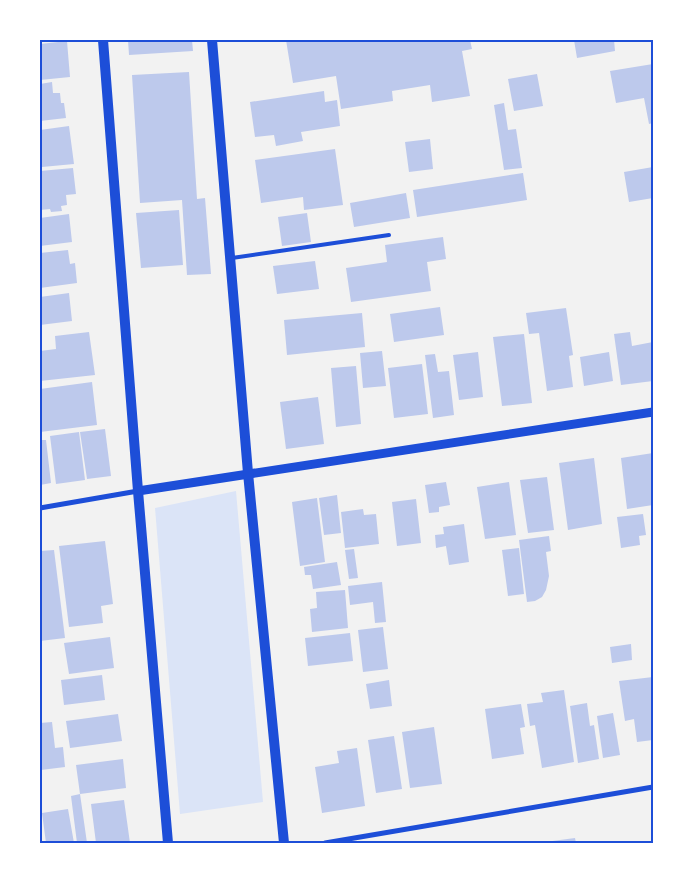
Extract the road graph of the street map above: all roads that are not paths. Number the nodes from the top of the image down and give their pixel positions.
1 (103, 40) edge
2 (212, 40) edge
3 (389, 235) dead end
4 (229, 258) junction
5 (653, 412) edge
6 (248, 473) junction
7 (138, 491) junction
8 (40, 508) edge
9 (653, 787) edge
10 (168, 843) edge
11 (284, 843) edge
12 (325, 843) edge

1 - 7 main road
2 - 4 main road
3 - 4 lane
4 - 6 main road
5 - 6 street
6 - 7 street
6 - 11 main road
7 - 8 street
7 - 10 main road
9 - 12 street

